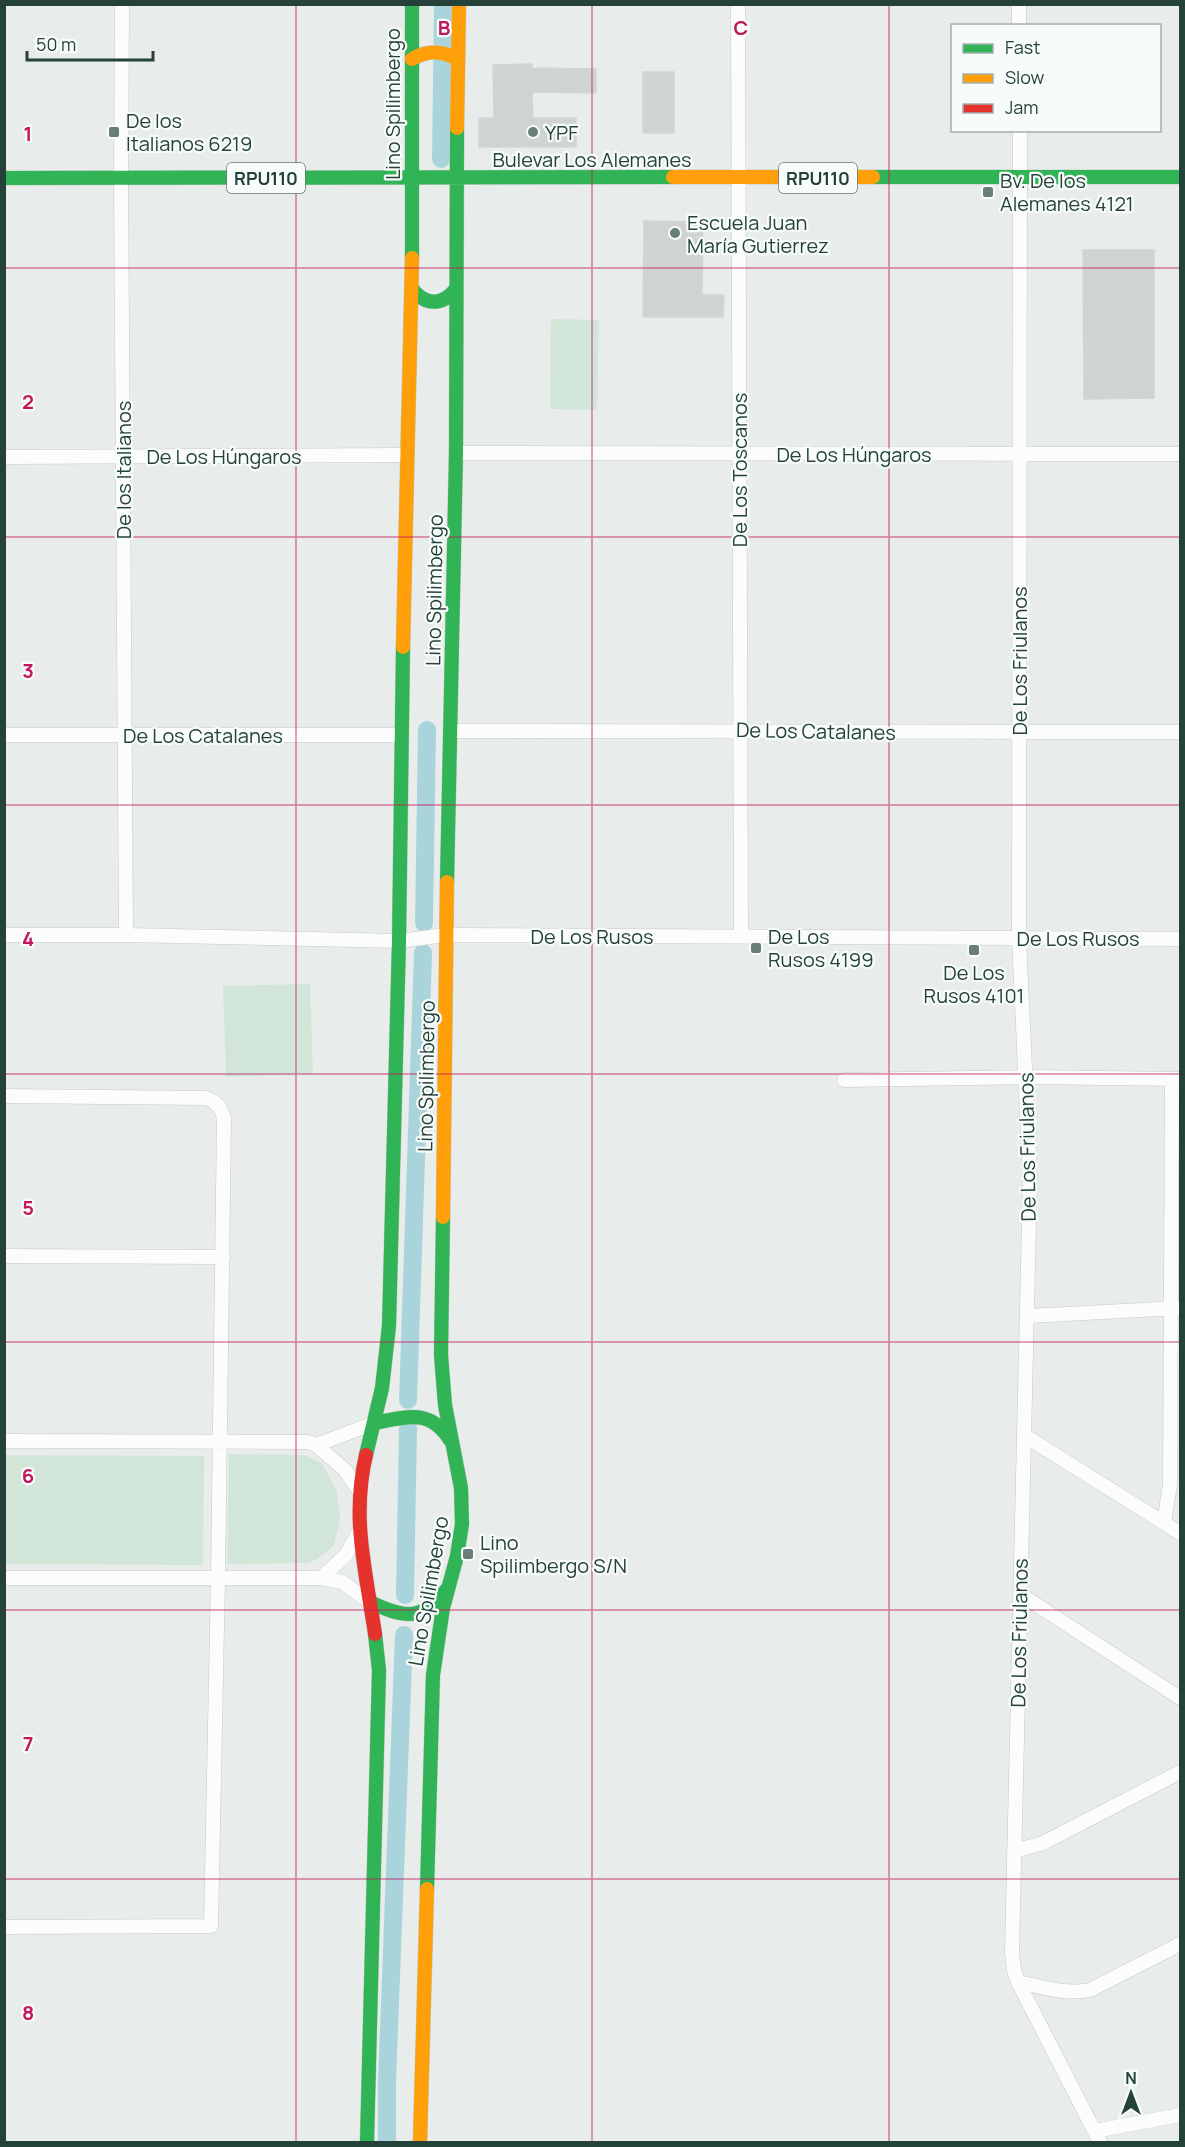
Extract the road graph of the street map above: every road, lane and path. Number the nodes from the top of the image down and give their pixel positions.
1 (122, 4) edge
2 (412, 4) edge
3 (459, 4) edge
4 (738, 4) edge
5 (1019, 4) edge
6 (1019, 24) edge
7 (412, 59) junction
8 (458, 60) junction
9 (1020, 132) edge
10 (1020, 177) junction
11 (1180, 177) edge
12 (4, 178) edge
13 (121, 178) junction
14 (411, 178) junction
15 (456, 178) junction
16 (738, 178) junction
17 (412, 289) junction
18 (456, 289) junction
19 (456, 453) junction
20 (739, 454) junction
21 (1021, 454) junction
22 (1180, 454) edge
23 (407, 455) junction
24 (4, 457) edge
25 (123, 457) junction
26 (740, 730) junction
27 (451, 731) junction
28 (1180, 732) edge
29 (1018, 733) junction
30 (4, 735) edge
31 (125, 735) junction
32 (401, 735) junction
33 (4, 935) edge
34 (126, 935) junction
35 (446, 935) junction
36 (741, 936) junction
37 (1019, 938) junction
38 (1180, 939) edge
39 (399, 941) junction
40 (1026, 1077) junction
41 (1176, 1079) edge
42 (844, 1080) dead end
43 (4, 1096) edge
44 (4, 1256) edge
45 (223, 1257) junction
46 (1176, 1308) edge
47 (1028, 1316) junction
48 (374, 1423) junction
49 (1025, 1436) junction
50 (4, 1441) edge
51 (220, 1441) junction
52 (316, 1444) junction
53 (453, 1445) junction
54 (359, 1491) junction
55 (1164, 1522) junction
56 (358, 1533) junction
57 (1180, 1533) edge
58 (4, 1578) edge
59 (321, 1578) junction
60 (218, 1579) junction
61 (448, 1588) junction
62 (1020, 1594) junction
63 (370, 1602) junction
64 (1180, 1698) edge
65 (1180, 1772) edge
66 (1014, 1851) junction
67 (4, 1927) edge
68 (1180, 1944) edge
69 (1018, 1982) junction
70 (1180, 2115) edge
71 (1097, 2137) edge
72 (367, 2142) edge
73 (420, 2142) edge

1 - 13 street, De los Italianos
2 - 7 main road, Lino Spilimbergo
3 - 8 main road, Lino Spilimbergo
4 - 16 street, De Los Toscanos
5 - 6 street
7 - 8 main road
7 - 14 main road, Lino Spilimbergo
8 - 15 main road, Lino Spilimbergo
9 - 10 street, De Los Friulanos
10 - 11 main road, Bulevar Los Alemanes / RPU110
10 - 16 main road, Bulevar Los Alemanes / RPU110
10 - 21 street, De Los Friulanos
12 - 13 main road, Bulevar Los Alemanes / RPU110
13 - 14 main road, Bulevar Los Alemanes / RPU110
13 - 25 street, De los Italianos
14 - 15 main road, Bulevar Los Alemanes / RPU110
14 - 17 main road, Lino Spilimbergo
15 - 16 main road, Bulevar Los Alemanes / RPU110
15 - 18 main road, Lino Spilimbergo
16 - 20 street, De Los Toscanos
17 - 18 main road
17 - 23 main road, Lino Spilimbergo
18 - 19 main road, Lino Spilimbergo
19 - 20 street, De Los Húngaros
19 - 27 main road, Lino Spilimbergo
20 - 21 street, De Los Húngaros
20 - 26 street, De Los Toscanos
21 - 22 street, De Los Húngaros
21 - 29 street, De Los Friulanos
23 - 25 street, De Los Húngaros
23 - 32 main road, Lino Spilimbergo
24 - 25 street, De Los Húngaros
25 - 31 street, De los Italianos
26 - 27 street, De Los Catalanes
26 - 29 street, De Los Catalanes
26 - 36 street, De Los Toscanos
27 - 35 main road, Lino Spilimbergo
28 - 29 street, De Los Catalanes
29 - 37 street, De Los Friulanos
30 - 31 street, De Los Catalanes
31 - 32 street, De Los Catalanes
31 - 34 street, De los Italianos
32 - 39 main road, Lino Spilimbergo
33 - 34 street, De Los Rusos
34 - 39 street, De Los Rusos
35 - 36 street, De Los Rusos
35 - 39 street, De Los Rusos
35 - 53 main road, Lino Spilimbergo
36 - 37 street, De Los Rusos
37 - 38 street, De Los Rusos
37 - 40 street, De Los Friulanos
39 - 48 main road, Lino Spilimbergo
40 - 41 street
40 - 42 street
40 - 47 street, De Los Friulanos
41 - 46 street
43 - 45 street
44 - 45 street
45 - 51 street
46 - 47 street
46 - 55 street
47 - 49 street, De Los Friulanos
48 - 52 street
48 - 53 main road
48 - 54 main road, Lino Spilimbergo
49 - 55 street
49 - 62 street, De Los Friulanos
50 - 51 street
51 - 52 street
51 - 60 street
52 - 54 street
53 - 61 main road, Lino Spilimbergo
54 - 56 main road, Lino Spilimbergo
55 - 57 street
56 - 59 street
56 - 63 main road, Lino Spilimbergo
58 - 60 street
59 - 60 street
59 - 63 street
60 - 67 street
61 - 63 main road
61 - 73 main road, Lino Spilimbergo
62 - 64 street
62 - 66 street, De Los Friulanos
63 - 72 main road, Lino Spilimbergo
65 - 66 street
66 - 69 street, De Los Friulanos
68 - 69 street
69 - 71 street, De Los Friulanos
70 - 71 street

